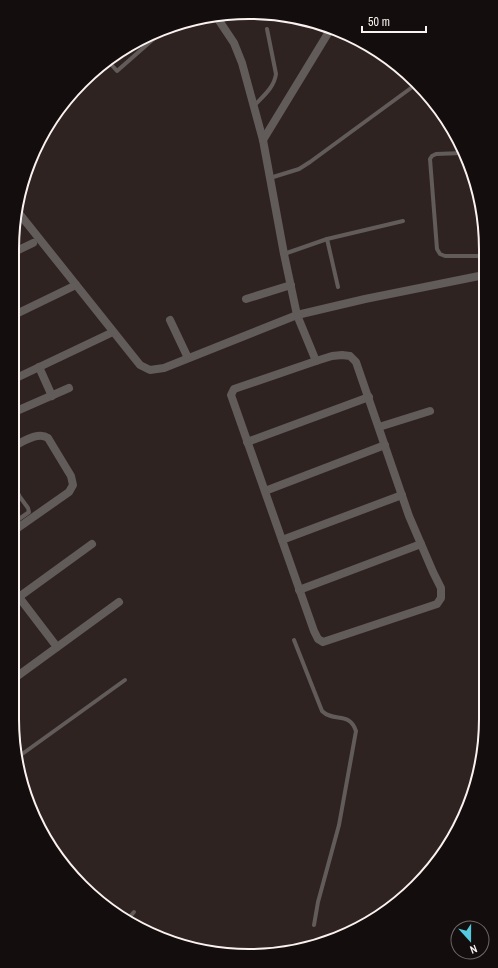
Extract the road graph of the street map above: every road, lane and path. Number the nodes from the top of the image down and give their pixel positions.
1 (219, 21) edge
2 (267, 29) dead end
3 (328, 33) edge
4 (151, 41) edge
5 (112, 65) edge
6 (412, 88) dead end
7 (254, 106) junction
8 (263, 140) junction
9 (458, 153) edge
10 (270, 178) junction
11 (21, 216) edge
12 (403, 221) dead end
13 (326, 239) junction
14 (32, 243) dead end
15 (19, 249) edge
16 (284, 254) junction
17 (479, 256) edge
18 (479, 275) edge
19 (76, 285) junction
20 (291, 285) junction
21 (338, 287) dead end
22 (246, 299) dead end
23 (19, 313) edge
24 (297, 315) junction
25 (170, 320) dead end
26 (113, 332) junction
27 (188, 358) junction
28 (316, 361) junction
29 (40, 367) junction
30 (19, 377) edge
31 (69, 388) dead end
32 (52, 396) junction
33 (369, 397) junction
34 (19, 411) edge
35 (430, 411) dead end
36 (379, 427) junction
37 (247, 442) junction
38 (19, 444) edge
39 (385, 445) junction
40 (265, 491) junction
41 (19, 495) edge
42 (402, 495) junction
43 (19, 519) edge
44 (19, 527) edge
45 (282, 540) junction
46 (92, 544) dead end
47 (421, 544) junction
48 (300, 590) junction
49 (19, 596) edge
50 (119, 602) dead end
51 (19, 604) edge
52 (294, 640) dead end
53 (57, 647) junction
54 (19, 675) edge
55 (125, 680) dead end
56 (22, 754) edge
57 (134, 912) dead end
58 (131, 916) edge
59 (314, 925) dead end

1 - 7 street
2 - 7 lane
3 - 8 street
4 - 5 lane
6 - 10 lane
7 - 8 street
8 - 10 street
9 - 17 lane
10 - 16 street
11 - 19 street
12 - 13 lane
13 - 16 lane
13 - 21 lane
14 - 15 street
16 - 20 street
18 - 24 street
19 - 23 street
19 - 26 street
20 - 22 street
20 - 24 street
24 - 27 street
24 - 28 street
25 - 27 street
26 - 27 street
26 - 29 street
28 - 33 street
28 - 37 street
29 - 30 street
29 - 32 street
31 - 32 street
32 - 34 street
33 - 36 street
33 - 37 street
35 - 36 street
36 - 39 street
37 - 40 street
38 - 44 street
39 - 40 street
39 - 42 street
40 - 45 street
41 - 43 lane
42 - 45 street
42 - 47 street
45 - 48 street
46 - 49 street
47 - 48 street
47 - 48 street
50 - 53 street
51 - 53 street
52 - 59 lane
53 - 54 street
55 - 56 lane
57 - 58 lane

